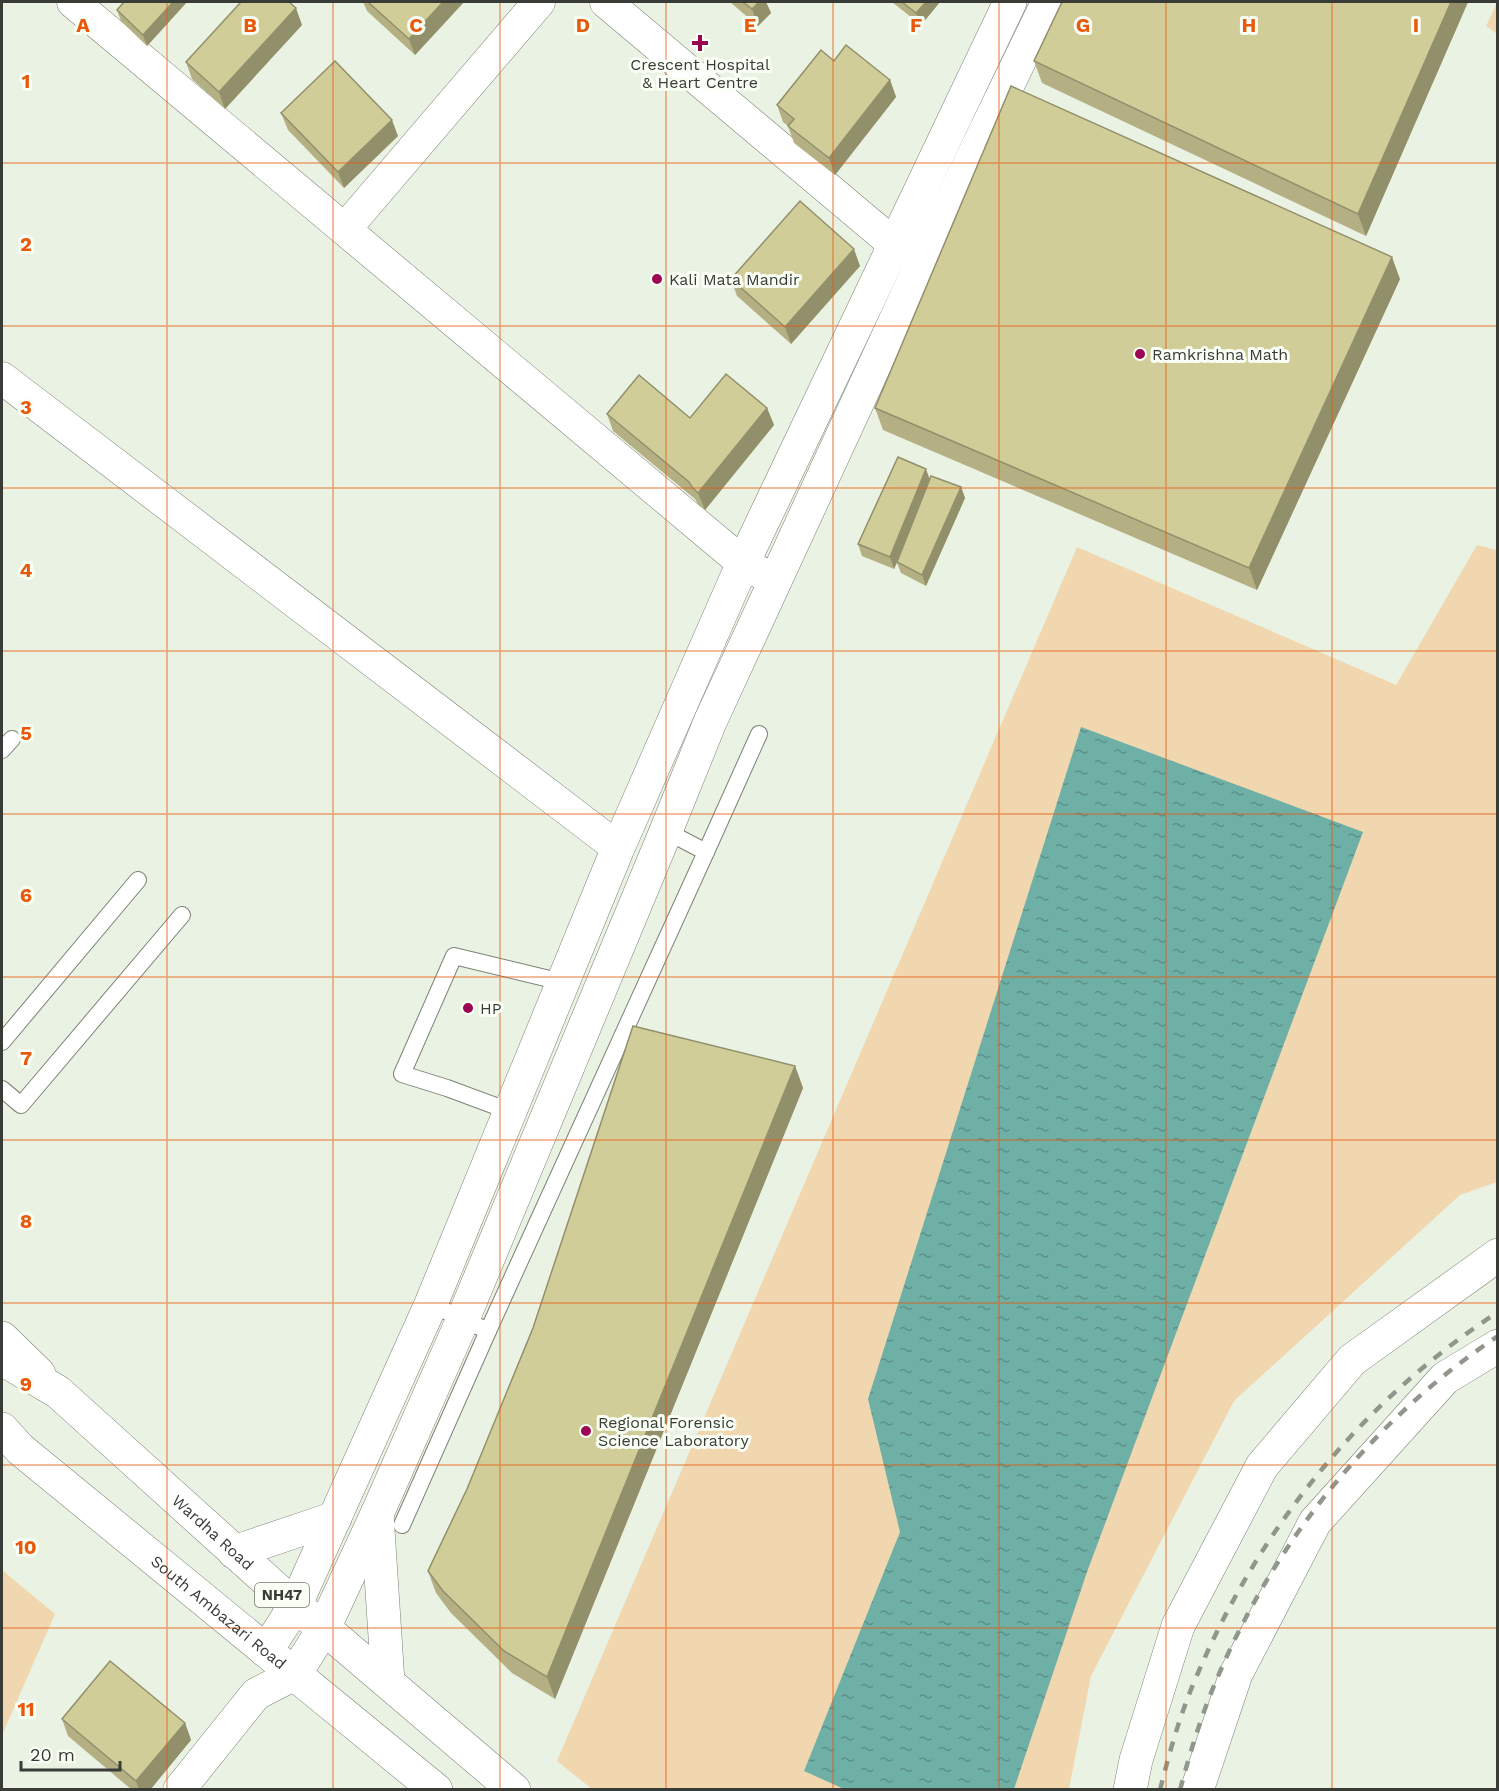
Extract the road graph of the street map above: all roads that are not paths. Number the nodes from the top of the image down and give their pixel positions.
1 (73, 2) edge
2 (539, 2) edge
3 (606, 2) edge
4 (1010, 2) edge
5 (1048, 2) edge
6 (345, 229) junction
7 (909, 253) junction
8 (5, 387) edge
9 (743, 563) junction
10 (774, 580) junction
11 (759, 734) dead end
12 (666, 831) junction
13 (618, 848) junction
14 (706, 852) junction
15 (138, 880) dead end
16 (182, 915) dead end
17 (562, 982) junction
18 (2, 1042) edge
19 (2, 1089) edge
20 (509, 1111) junction
21 (1497, 1255) edge
22 (431, 1304) junction
23 (476, 1325) junction
24 (2, 1338) edge
25 (1497, 1346) edge
26 (2, 1359) edge
27 (58, 1392) junction
28 (8, 1438) edge
29 (335, 1518) junction
30 (390, 1520) junction
31 (234, 1552) junction
32 (295, 1606) junction
33 (324, 1628) junction
34 (266, 1651) junction
35 (294, 1674) junction
36 (388, 1682) junction
37 (256, 1694) junction
38 (179, 1790) edge
39 (436, 1790) edge
40 (514, 1790) edge
41 (1130, 1790) edge
42 (1197, 1790) edge

1 - 6 street
2 - 6 street
3 - 7 street
4 - 7 main road
5 - 7 main road
6 - 9 street
7 - 9 main road
7 - 10 main road
8 - 13 street
9 - 10 street
9 - 13 main road
10 - 12 main road
11 - 14 lane
12 - 14 lane
12 - 23 main road
13 - 17 main road
14 - 23 lane
15 - 18 lane
16 - 19 lane
17 - 20 main road
17 - 20 lane
20 - 22 main road
21 - 41 main road
22 - 23 lane
22 - 29 main road
23 - 30 main road
24 - 27 main road, Wardha Road
25 - 42 main road
26 - 27 main road, NH47
27 - 31 main road, Wardha Road / NH47
28 - 34 main road, South Ambazari Road
29 - 31 main road
29 - 32 main road
30 - 33 main road
30 - 36 main road
31 - 32 main road, Wardha Road / NH47
32 - 33 main road, Wardha Road / NH47
32 - 34 main road
33 - 35 main road
33 - 36 main road, Wardha Road / NH47
34 - 35 main road, South Ambazari Road
34 - 37 street
35 - 37 street
35 - 39 main road, South Ambazari Road
36 - 40 main road, Wardha Road / NH47
37 - 38 street

